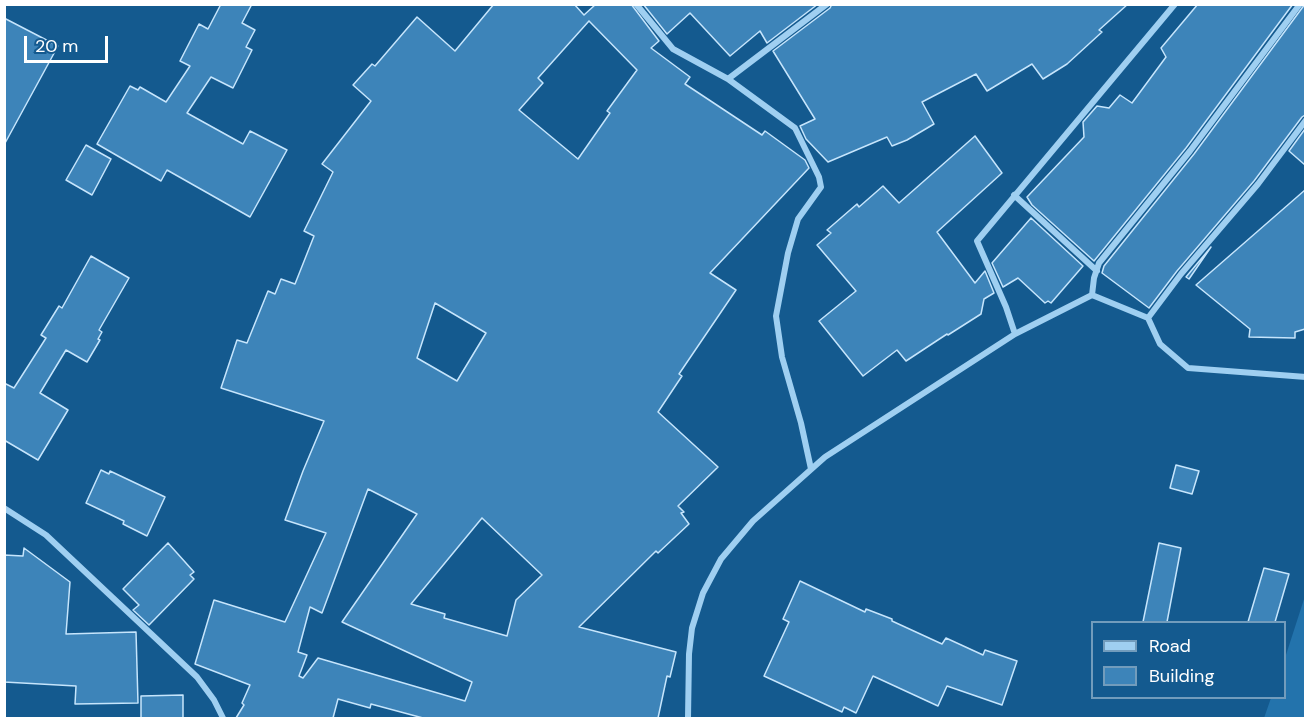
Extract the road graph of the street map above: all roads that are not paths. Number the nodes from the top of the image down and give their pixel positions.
1 (636, 4) edge
2 (827, 4) edge
3 (1174, 4) edge
4 (1300, 4) edge
5 (728, 80) junction
6 (1305, 120) edge
7 (1014, 195) junction
8 (1097, 271) junction
9 (1092, 295) junction
10 (1148, 318) junction
11 (1015, 334) junction
12 (1305, 377) edge
13 (811, 469) junction
14 (4, 508) edge
15 (223, 718) edge
16 (688, 718) edge

1 - 5 street
2 - 5 street
3 - 7 street
4 - 8 street
5 - 13 street
6 - 10 street
7 - 8 street
7 - 11 street
8 - 9 street
9 - 10 street
9 - 11 street
10 - 12 street
11 - 13 street
13 - 16 street
14 - 15 street

